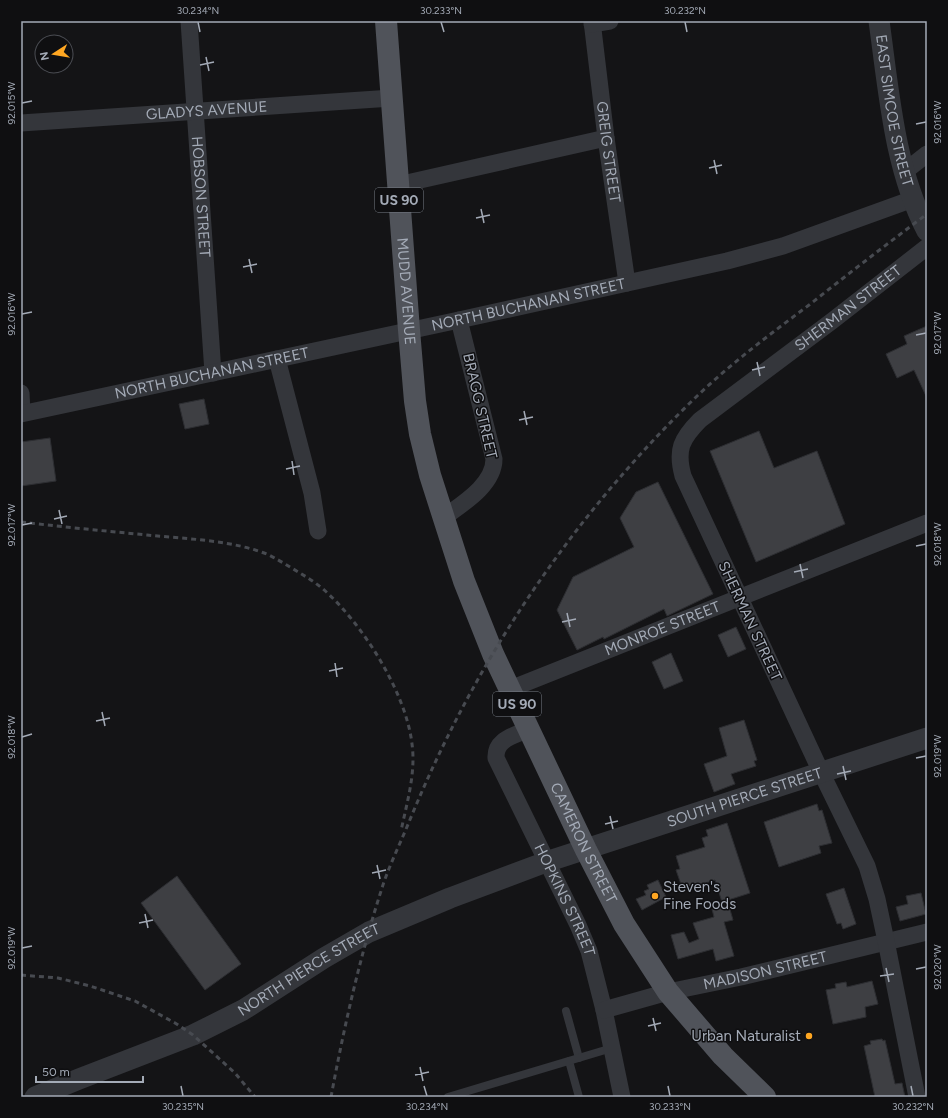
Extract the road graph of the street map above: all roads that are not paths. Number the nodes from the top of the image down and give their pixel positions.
1 (189, 21) edge
2 (386, 21) edge
3 (610, 21) edge
4 (880, 21) edge
5 (592, 23) edge
6 (392, 98) junction
7 (196, 111) junction
8 (21, 123) edge
9 (606, 138) junction
10 (927, 154) edge
11 (904, 172) junction
12 (398, 185) junction
13 (913, 199) junction
14 (927, 231) edge
15 (927, 247) edge
16 (627, 283) junction
17 (459, 320) junction
18 (409, 330) junction
19 (277, 359) junction
20 (213, 373) junction
21 (21, 393) edge
22 (22, 414) edge
23 (443, 518) junction
24 (927, 523) edge
25 (318, 531) dead end
26 (456, 556) joint
27 (740, 598) junction
28 (510, 689) junction
29 (529, 729) junction
30 (927, 738) edge
31 (821, 772) junction
32 (586, 850) junction
33 (546, 862) junction
34 (927, 932) edge
35 (886, 941) junction
36 (668, 992) junction
37 (604, 1010) junction
38 (566, 1011) dead end
39 (612, 1048) junction
40 (579, 1058) junction
41 (569, 1061) junction
42 (35, 1097) edge
43 (448, 1097) edge
44 (579, 1097) edge
45 (622, 1097) edge
46 (765, 1097) edge
47 (917, 1097) edge

1 - 7 street, HOBSON STREET
2 - 6 main road, MUDD AVENUE / US 90
3 - 5 street
4 - 11 street, EAST SIMCOE STREET
5 - 9 street, GREIG STREET
6 - 7 street, GLADYS AVENUE
6 - 12 main road, MUDD AVENUE / US 90
7 - 8 street, GLADYS AVENUE
7 - 20 street, HOBSON STREET
9 - 12 street
9 - 16 street, GREIG STREET
10 - 11 street
11 - 13 street, EAST SIMCOE STREET
12 - 18 main road, MUDD AVENUE / US 90
13 - 14 street, EAST SIMCOE STREET
13 - 16 street, NORTH BUCHANAN STREET
15 - 27 street, SHERMAN STREET
16 - 17 street, NORTH BUCHANAN STREET
17 - 18 street, NORTH BUCHANAN STREET
17 - 23 street, BRAGG STREET
18 - 19 street, NORTH BUCHANAN STREET
18 - 23 main road, MUDD AVENUE / US 90
19 - 20 street, NORTH BUCHANAN STREET
19 - 25 street
20 - 22 street, NORTH BUCHANAN STREET
21 - 22 street
23 - 26 main road, MUDD AVENUE / US 90
24 - 27 street, MONROE STREET
26 - 28 main road, CAMERON STREET / US 90
27 - 28 street, MONROE STREET
27 - 31 street, SHERMAN STREET
28 - 29 main road, CAMERON STREET / US 90
29 - 32 main road, CAMERON STREET / US 90
29 - 33 street, HOPKINS STREET
30 - 31 street, SOUTH PIERCE STREET
31 - 32 street, SOUTH PIERCE STREET
31 - 35 street, SHERMAN STREET
32 - 33 street, NORTH PIERCE STREET
32 - 36 main road, CAMERON STREET / US 90
33 - 37 street, HOPKINS STREET
33 - 42 street, NORTH PIERCE STREET
34 - 35 street, MADISON STREET
35 - 36 street, MADISON STREET
35 - 47 street, SHERMAN STREET
36 - 37 street, MADISON STREET
36 - 46 main road, CAMERON STREET / US 90
37 - 39 street, HOPKINS STREET
38 - 40 lane
39 - 40 lane
39 - 45 street, HOPKINS STREET
40 - 41 lane
41 - 43 lane
41 - 44 lane

